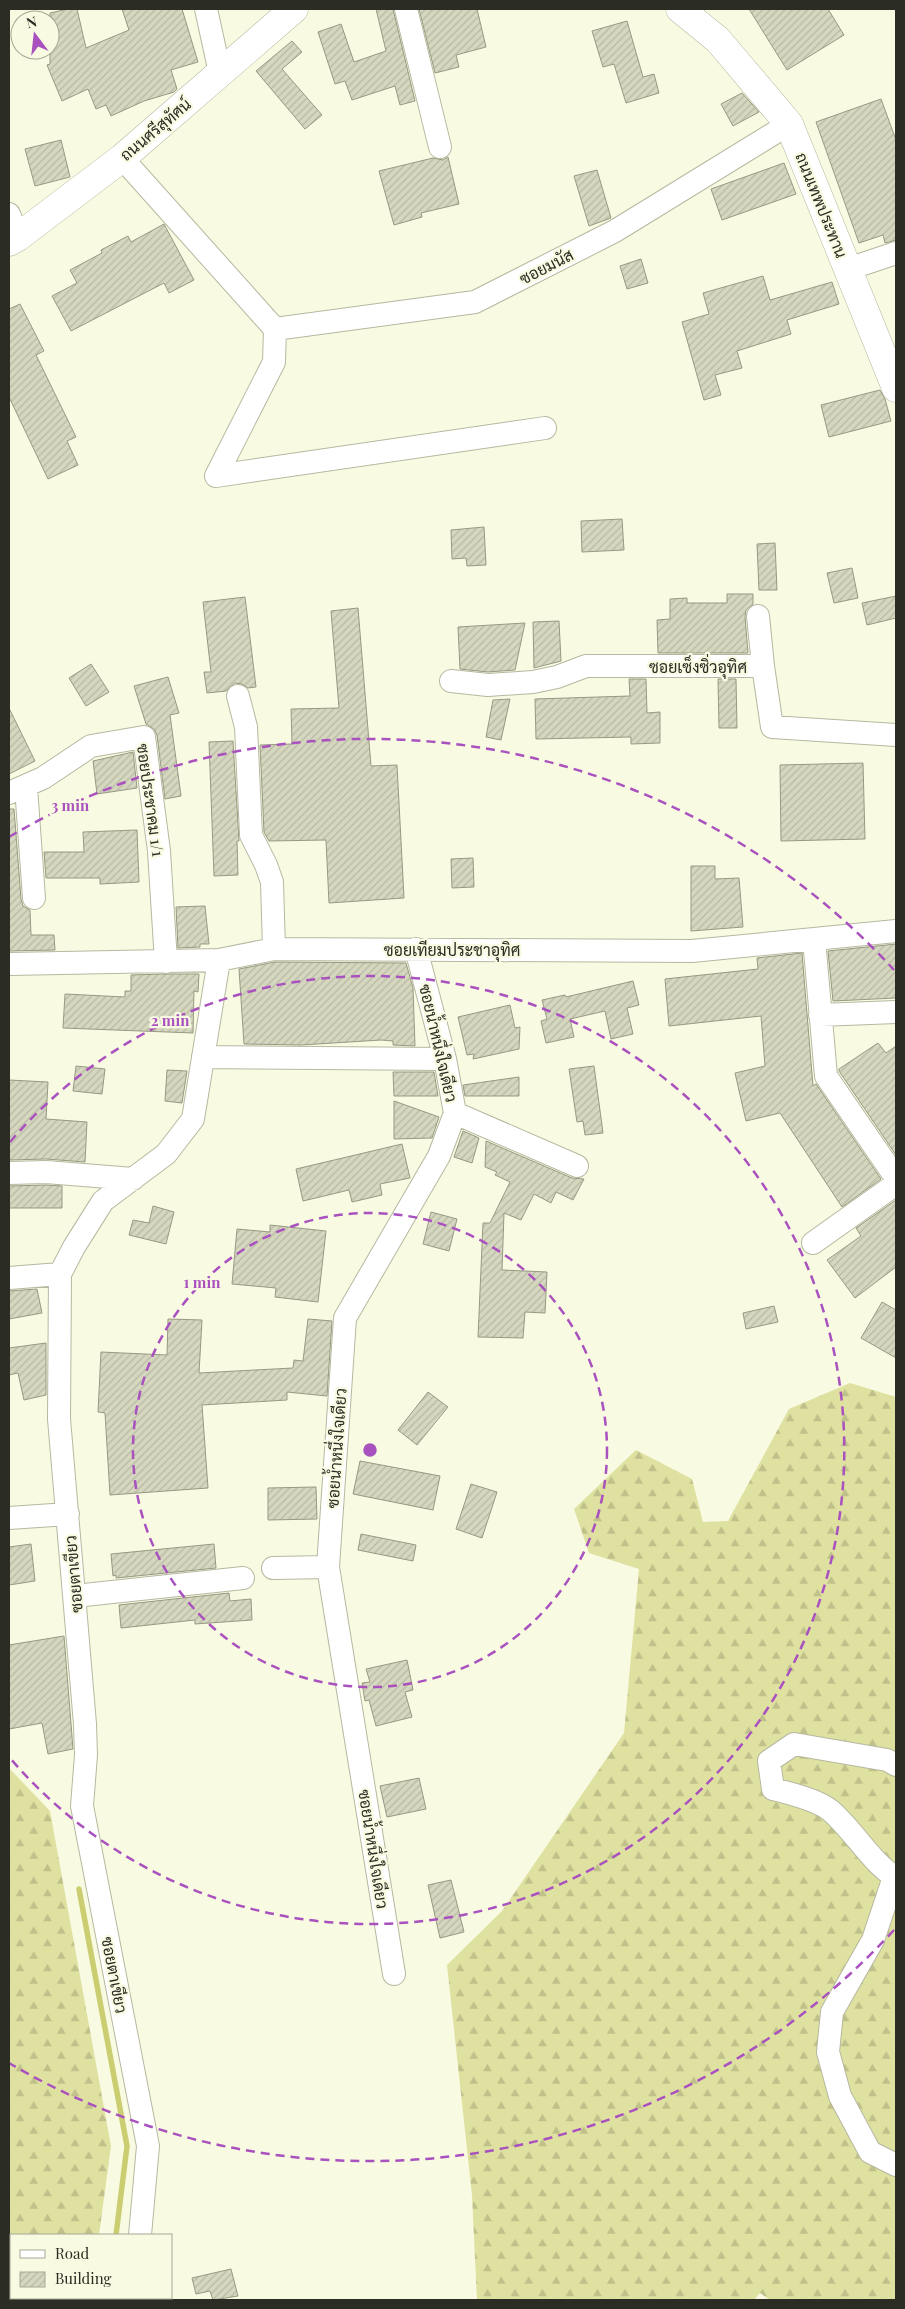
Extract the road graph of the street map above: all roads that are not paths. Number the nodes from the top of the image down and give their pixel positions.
1 (206, 9) edge
2 (294, 9) edge
3 (406, 9) edge
4 (680, 9) edge
5 (704, 9) edge
6 (718, 40) junction
7 (220, 73) junction
8 (789, 124) junction
9 (440, 147) dead end
10 (122, 158) junction
11 (12, 231) edge
12 (896, 253) edge
13 (848, 269) junction
14 (275, 329) junction
15 (896, 388) edge
16 (545, 428) dead end
17 (758, 616) dead end
18 (763, 666) junction
19 (451, 681) dead end
20 (238, 696) dead end
21 (896, 735) edge
22 (17, 790) edge
23 (34, 898) dead end
24 (896, 931) edge
25 (814, 939) junction
26 (274, 949) junction
27 (416, 949) junction
28 (219, 960) junction
29 (166, 962) junction
30 (9, 964) edge
31 (896, 1012) edge
32 (820, 1015) junction
33 (203, 1057) junction
34 (445, 1060) junction
35 (455, 1113) junction
36 (577, 1166) dead end
37 (9, 1174) edge
38 (896, 1178) edge
39 (133, 1179) junction
40 (896, 1184) edge
41 (813, 1243) dead end
42 (60, 1274) junction
43 (9, 1278) edge
44 (68, 1514) junction
45 (9, 1518) edge
46 (328, 1567) junction
47 (273, 1568) dead end
48 (243, 1578) dead end
49 (76, 1596) junction
50 (896, 1765) edge
51 (895, 1878) edge
52 (394, 1974) dead end
53 (896, 2165) edge
54 (140, 2234) edge

1 - 7 street
2 - 7 street, ถนนศรีสุทัศน์
3 - 9 street
4 - 6 street, ถนนเทพประทาน
5 - 6 street, ถนนเทพประทาน
6 - 8 street, ถนนเทพประทาน
7 - 10 street, ถนนศรีสุทัศน์
8 - 13 street, ถนนเทพประทาน
8 - 14 street, ซอยมนัส
10 - 11 street, ถนนศรีสุทัศน์
10 - 14 street
12 - 13 street
13 - 15 street, ถนนเทพประทาน
14 - 16 street
17 - 18 street
18 - 19 street, ซอยเซ็งซิ่วอุทิศ
18 - 21 street, ซอยเซ็งซิ่วอุทิศ
20 - 26 street
22 - 23 street
22 - 29 street, ซอยประชาคม 1/1
24 - 25 street, ซอยเทียมประชาอุทิศ
25 - 27 street, ซอยเทียมประชาอุทิศ
25 - 32 street
26 - 27 street, ซอยเทียมประชาอุทิศ
26 - 28 street, ซอยเทียมประชาอุทิศ
27 - 34 street, ซอยน้ำหนึ่งใจเดียว
28 - 29 street, ซอยเทียมประชาอุทิศ
28 - 33 street, ซอยตาเขียว
29 - 30 street, ซอยเทียมประชาอุทิศ
31 - 32 street
32 - 38 street
33 - 34 street
33 - 39 street, ซอยตาเขียว
34 - 35 street, ซอยน้ำหนึ่งใจเดียว
35 - 36 street
35 - 46 street, ซอยน้ำหนึ่งใจเดียว
37 - 39 street
39 - 42 street, ซอยตาเขียว
40 - 41 street
42 - 43 street
42 - 44 street, ซอยตาเขียว
44 - 45 street
44 - 49 street, ซอยตาเขียว
46 - 47 street
46 - 52 street, ซอยน้ำหนึ่งใจเดียว
48 - 49 street
49 - 54 street, ซอยตาเขียว
50 - 51 street
51 - 53 street

